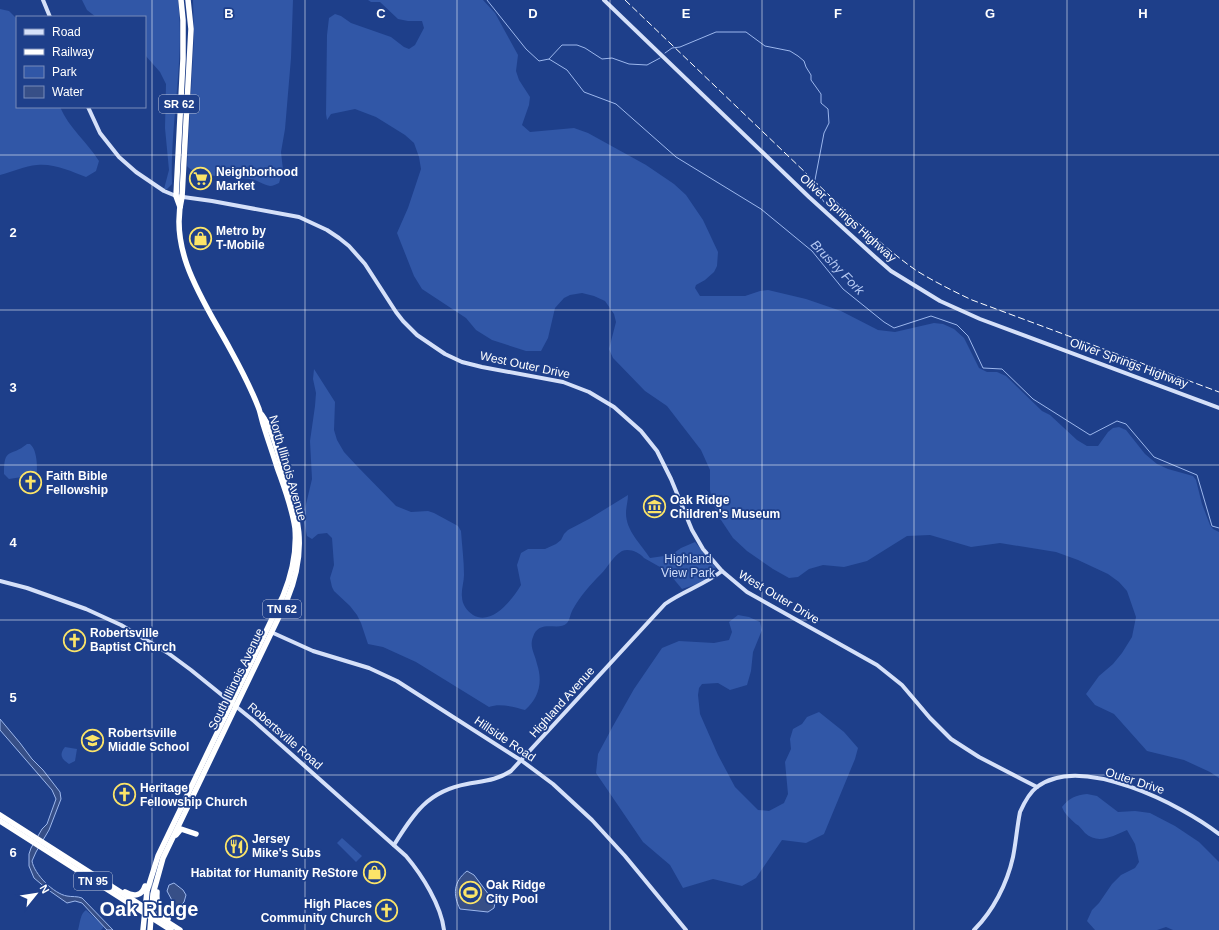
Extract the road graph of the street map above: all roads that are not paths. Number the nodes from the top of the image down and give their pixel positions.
1 (43, 0) edge
2 (182, 0) edge
3 (188, 0) edge
4 (604, 0) edge
5 (50, 16) edge
6 (88, 108) edge
7 (176, 196) junction
8 (182, 197) junction
9 (180, 208) junction
10 (1219, 408) edge
11 (722, 571) junction
12 (0, 581) edge
13 (269, 631) junction
14 (233, 705) junction
15 (522, 761) junction
16 (1037, 787) junction
17 (0, 815) edge
18 (181, 819) junction
19 (0, 821) edge
20 (1219, 834) edge
21 (35, 840) junction
22 (44, 845) junction
23 (394, 845) junction
24 (163, 858) junction
25 (66, 863) junction
26 (153, 869) junction
27 (159, 869) junction
28 (106, 883) junction
29 (144, 911) junction
30 (151, 915) junction
31 (144, 920) junction
32 (143, 930) edge
33 (150, 930) edge
34 (171, 930) edge
35 (180, 930) edge
36 (183, 930) edge
37 (444, 930) edge
38 (686, 930) edge
39 (974, 930) edge

1 - 5 street
2 - 7 highway, SR 62
3 - 8 highway, SR 62
4 - 10 street, Oliver Springs Highway
6 - 7 street, West Outer Drive
7 - 8 street, West Outer Drive
7 - 9 highway, SR 62
8 - 9 highway, SR 62
8 - 11 street, West Outer Drive
9 - 13 highway, North Illinois Avenue / TN 62
11 - 15 street, Highland Avenue
11 - 16 street, West Outer Drive
12 - 14 street, Robertsville Road
13 - 14 highway, North Illinois Avenue / TN 62
13 - 15 street, Hillside Road
14 - 18 highway, South Illinois Avenue / TN 62
14 - 23 street, Robertsville Road
14 - 26 highway, North Illinois Avenue / TN 62
15 - 23 street, Highland Avenue
15 - 38 street, Hillside Road
16 - 20 street, Outer Drive
16 - 39 street
17 - 21 highway
18 - 24 highway, South Illinois Avenue / TN 62
18 - 24 highway
19 - 21 highway, TN 95
21 - 22 highway, TN 95
22 - 25 highway, TN 95
22 - 28 highway, TN 95
23 - 37 street, Robertsville Road
24 - 27 highway, South Illinois Avenue / TN 62
25 - 29 highway, TN 95
25 - 31 highway
26 - 28 highway
26 - 29 highway, North Illinois Avenue / TN 62
27 - 30 highway, South Illinois Avenue / TN 62
27 - 36 highway
28 - 29 highway, TN 95
29 - 30 highway, TN 95
29 - 31 highway, TN 62
30 - 33 highway, South Illinois Avenue / TN 62
30 - 34 highway, TN 95
30 - 35 highway, TN 95
31 - 32 highway, TN 62

